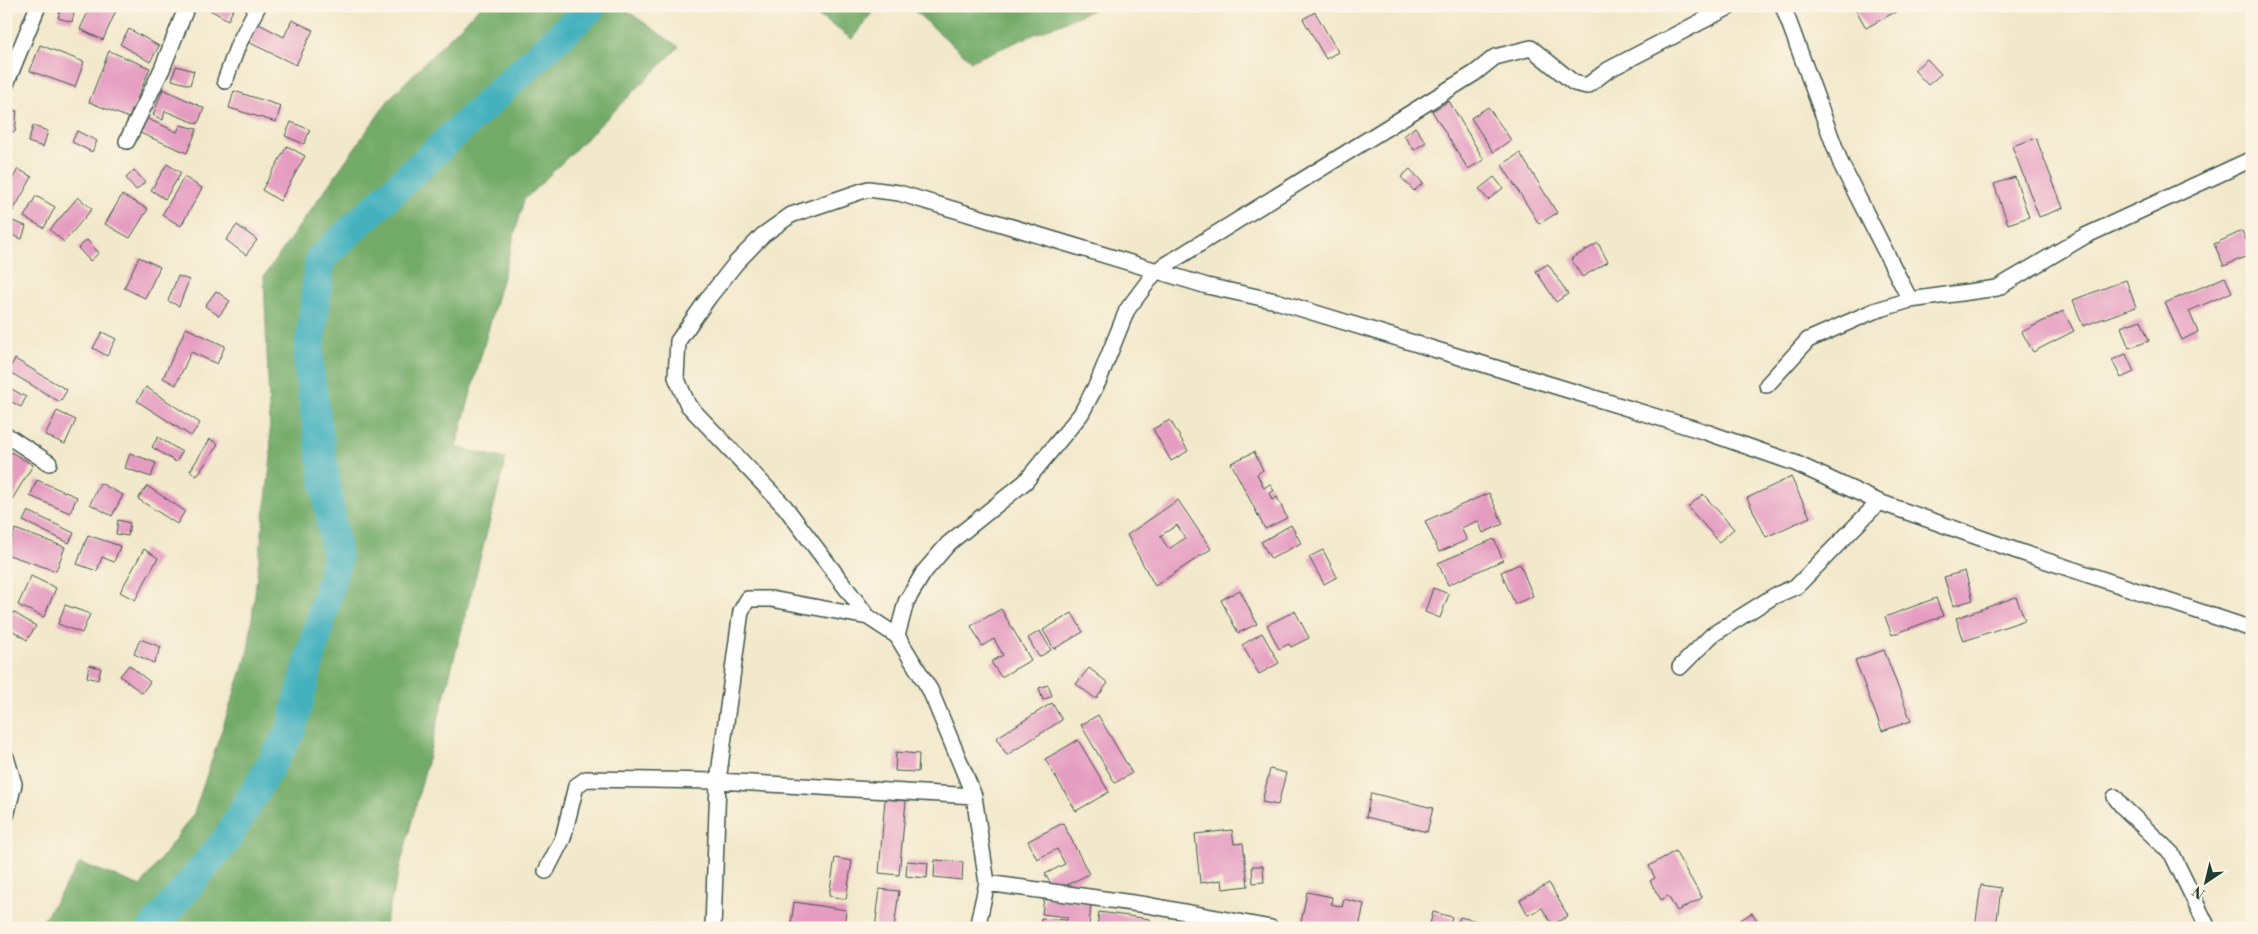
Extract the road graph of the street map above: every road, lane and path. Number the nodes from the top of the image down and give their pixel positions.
1 (38, 6) edge
2 (187, 6) edge
3 (258, 6) edge
4 (1731, 6) edge
5 (1783, 6) edge
6 (225, 80) dead end
7 (6, 84) edge
8 (127, 141) dead end
9 (2252, 159) edge
10 (1156, 271) junction
11 (1910, 300) junction
12 (1768, 385) dead end
13 (6, 435) edge
14 (49, 464) dead end
15 (1879, 502) junction
16 (868, 617) junction
17 (2252, 628) edge
18 (897, 636) junction
19 (1680, 666) dead end
20 (6, 757) edge
21 (718, 781) junction
22 (974, 796) junction
23 (2115, 797) dead end
24 (6, 816) edge
25 (546, 871) dead end
26 (986, 883) junction
27 (713, 928) edge
28 (978, 928) edge
29 (1271, 928) edge
30 (2208, 928) edge

1 - 7 street
2 - 8 street
3 - 6 street
4 - 10 street
5 - 11 street
9 - 11 street
10 - 15 street
10 - 16 street
10 - 18 street
11 - 12 street
13 - 14 street
15 - 17 street
15 - 19 street
16 - 18 street
16 - 21 street
18 - 22 street
20 - 24 street
21 - 22 street
21 - 25 street
21 - 27 street
22 - 26 street
23 - 30 street
26 - 28 street
26 - 29 street

